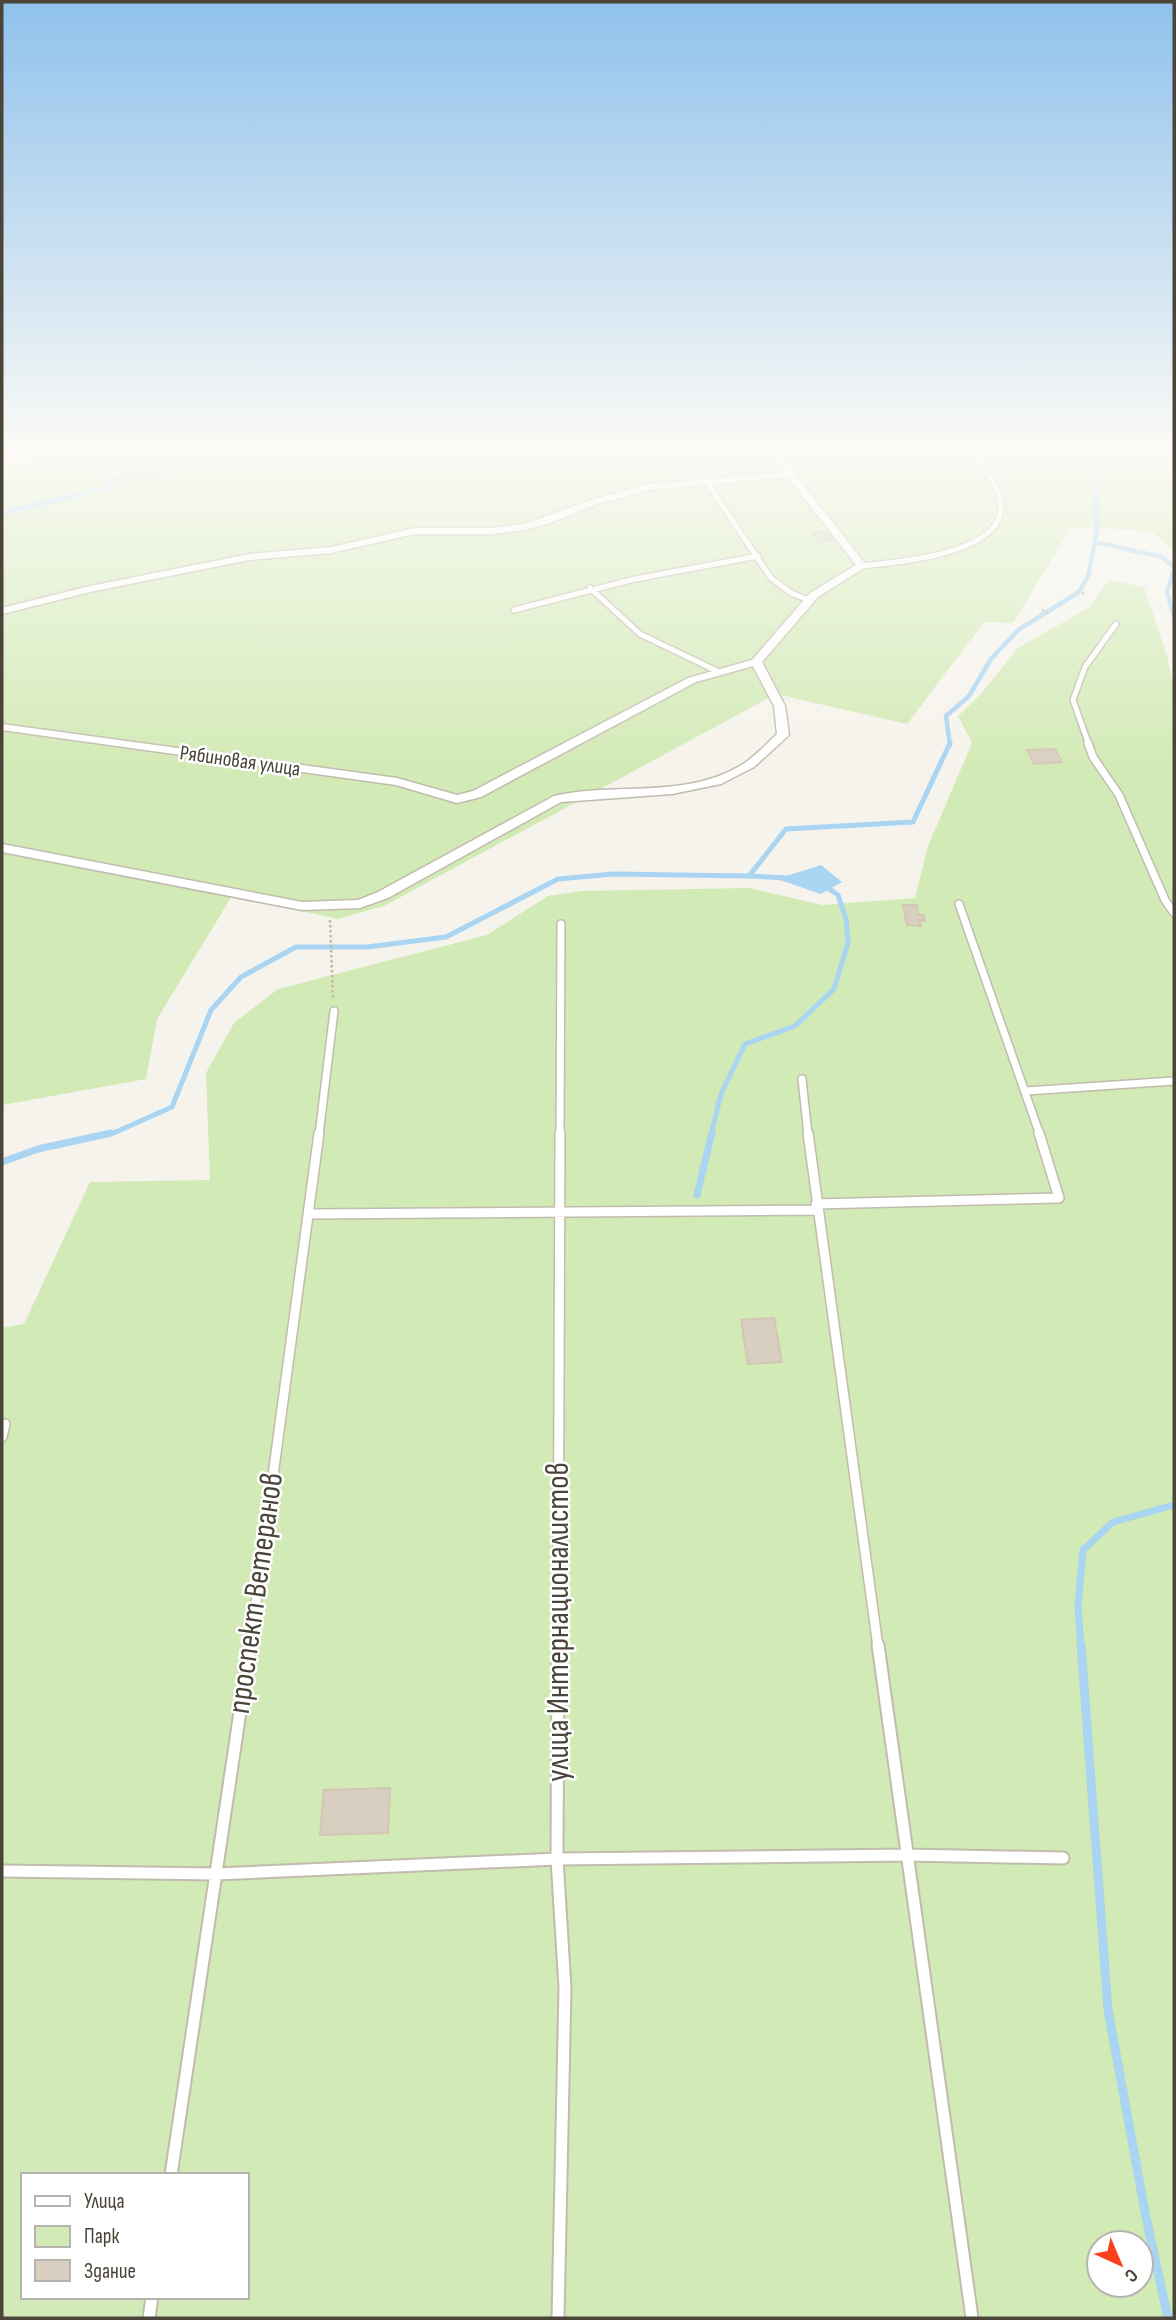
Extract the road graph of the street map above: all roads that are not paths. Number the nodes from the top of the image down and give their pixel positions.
1 (258, 556) edge
2 (756, 556) edge
3 (758, 556) edge
4 (854, 556) edge
5 (932, 556) edge
6 (862, 566) junction
7 (590, 588) junction
8 (809, 600) junction
9 (514, 610) dead end
10 (2, 611) edge
11 (1116, 624) dead end
12 (756, 663) junction
13 (717, 671) junction
14 (2, 727) edge
15 (2, 848) edge
16 (959, 904) dead end
17 (1174, 913) edge
18 (562, 925) dead end
19 (334, 1011) road end
20 (802, 1079) dead end
21 (1174, 1081) edge
22 (1026, 1091) junction
23 (816, 1207) junction
24 (559, 1212) junction
25 (310, 1214) junction
26 (5, 1424) dead end
27 (2, 1437) edge
28 (908, 1855) junction
29 (1063, 1858) dead end
30 (557, 1859) junction
31 (2, 1871) edge
32 (217, 1874) junction
33 (171, 2173) edge
34 (152, 2299) edge
35 (149, 2318) edge
36 (558, 2318) edge
37 (972, 2318) edge

1 - 10 street
2 - 7 lane
3 - 8 lane
4 - 6 street
5 - 6 lane
6 - 8 street
7 - 9 lane
7 - 13 lane
8 - 12 street
11 - 17 lane
12 - 13 street
12 - 15 street
13 - 14 street, Рябиновая улица
16 - 22 lane
18 - 24 lane, улица Интернационалистов
19 - 25 lane, проспект Ветеранов
20 - 23 lane
21 - 22 lane
22 - 23 lane
23 - 24 lane
23 - 28 lane
24 - 25 lane
24 - 30 lane, улица Интернационалистов
25 - 32 lane, проспект Ветеранов
26 - 27 lane
28 - 29 lane
28 - 30 lane
28 - 37 lane
30 - 32 lane
30 - 36 lane, улица Интернационалистов
31 - 32 lane
32 - 33 lane, проспект Ветеранов
34 - 35 lane

